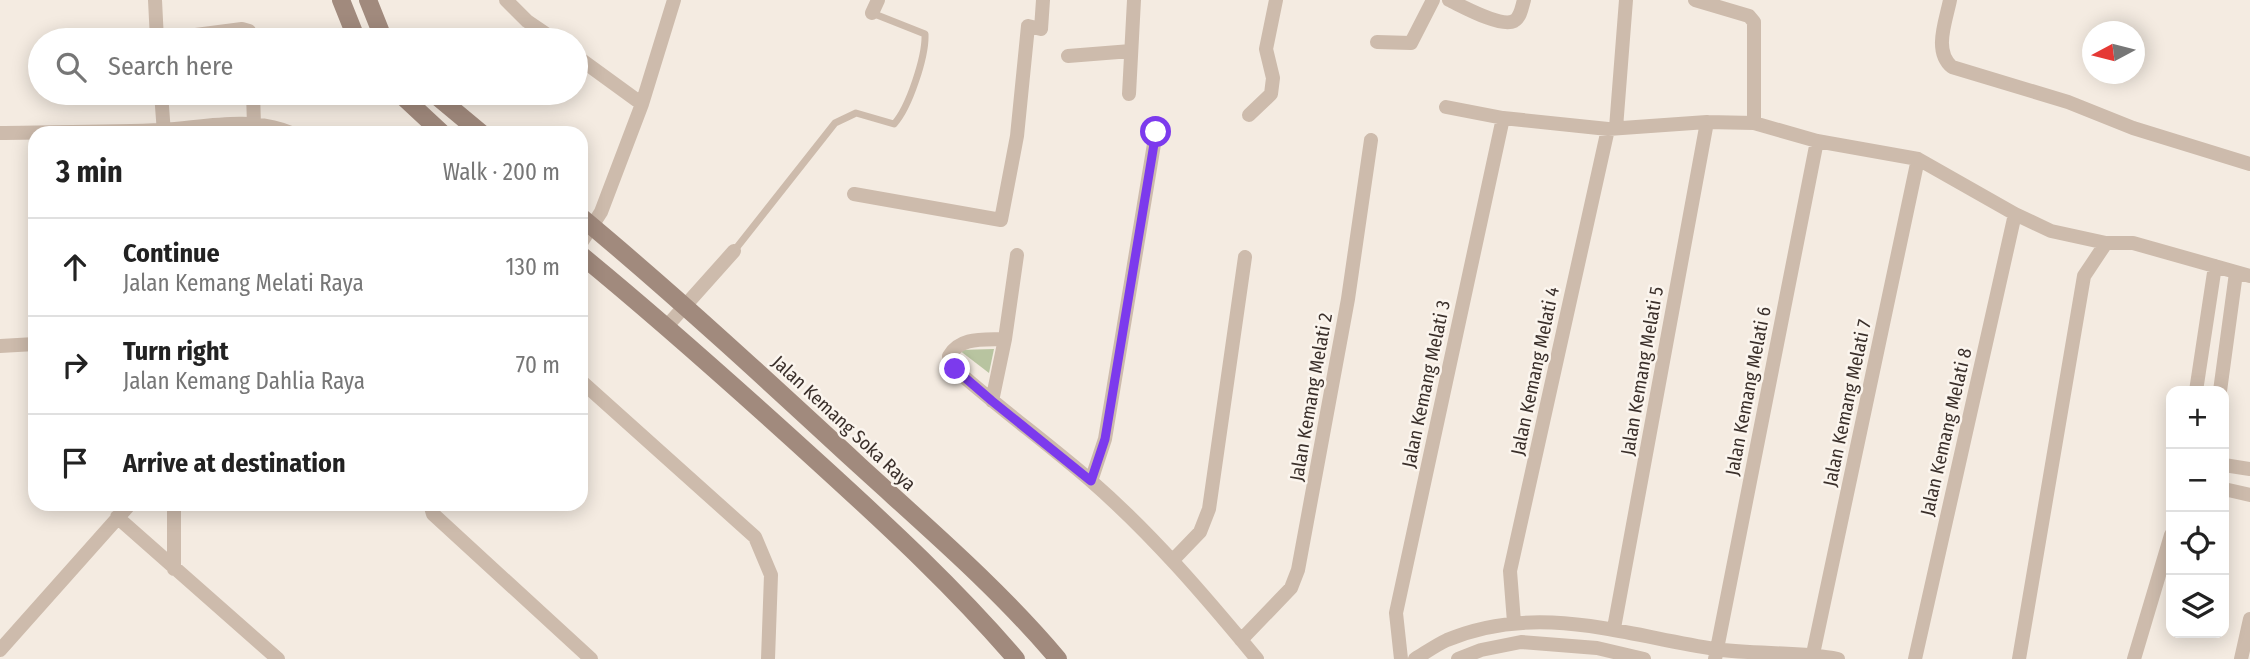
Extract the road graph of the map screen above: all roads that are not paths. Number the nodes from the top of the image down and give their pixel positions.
1 (155, 0) edge
2 (341, 0) edge
3 (368, 0) edge
4 (506, 0) edge
5 (1043, 0) edge
6 (1134, 0) edge
7 (1276, 0) edge
8 (1433, 0) edge
9 (1449, 0) edge
10 (1524, 0) edge
11 (1626, 0) edge
12 (1695, 0) edge
13 (1950, 0) edge
14 (672, 1) edge
15 (875, 6) edge
16 (156, 28) edge
17 (352, 28) edge
18 (379, 28) edge
19 (537, 28) edge
20 (1377, 41) dead end
21 (1131, 51) junction
22 (1068, 56) dead end
23 (588, 65) edge
24 (1129, 94) dead end
25 (642, 104) junction
26 (162, 105) edge
27 (253, 105) edge
28 (412, 105) edge
29 (447, 105) edge
30 (1446, 107) dead end
31 (1249, 115) dead end
32 (1503, 118) junction
33 (1707, 122) junction
34 (1754, 123) junction
35 (254, 125) junction
36 (164, 126) edge
37 (205, 126) edge
38 (266, 126) edge
39 (434, 126) edge
40 (473, 126) edge
41 (1612, 128) junction
42 (1156, 132) dead end
43 (0, 133) edge
44 (28, 133) edge
45 (1371, 139) dead end
46 (1817, 141) junction
47 (1918, 159) junction
48 (2250, 164) edge
49 (854, 194) dead end
50 (2015, 214) junction
51 (588, 221) edge
52 (588, 223) edge
53 (2106, 243) junction
54 (734, 251) joint
55 (1017, 255) dead end
56 (1245, 257) dead end
57 (588, 262) edge
58 (2215, 266) junction
59 (2243, 275) edge
60 (686, 306) junction
61 (667, 326) junction
62 (1004, 339) junction
63 (28, 344) edge
64 (0, 346) edge
65 (2197, 386) edge
66 (2221, 386) edge
67 (588, 387) edge
68 (992, 401) junction
69 (2229, 466) edge
70 (2250, 469) edge
71 (1091, 481) junction
72 (2229, 490) edge
73 (2250, 495) edge
74 (123, 511) edge
75 (174, 511) edge
76 (432, 511) edge
77 (117, 517) junction
78 (2166, 552) edge
79 (1173, 560) junction
80 (174, 569) junction
81 (2250, 619) edge
82 (1514, 622) junction
83 (1614, 628) junction
84 (1241, 640) junction
85 (0, 650) edge
86 (1716, 654) edge
87 (1813, 654) junction
88 (274, 657) edge
89 (591, 659) edge
90 (768, 659) edge
91 (1017, 659) edge
92 (1058, 659) edge
93 (1257, 659) edge
94 (1401, 659) edge
95 (1415, 659) edge
96 (1458, 659) edge
97 (1644, 659) edge
98 (1838, 659) edge
99 (1915, 659) edge
100 (2018, 659) edge
101 (2134, 659) edge
102 (2241, 659) edge

1 - 16 street
2 - 17 street
3 - 18 street
4 - 19 street
5 - 49 street
6 - 21 street
7 - 31 street
8 - 20 street
9 - 10 street
11 - 41 street, Jalan Kemang Melati 4
12 - 34 street
13 - 48 street
14 - 25 street
15 - 54 lane
21 - 22 street
21 - 24 street
23 - 25 street
25 - 51 street
26 - 36 street
27 - 35 street
28 - 39 street
29 - 40 street
30 - 32 street
32 - 41 street
32 - 94 street, Jalan Kemang Melati 3
33 - 34 street
33 - 41 street
33 - 83 street, Jalan Kemang Melati 5
34 - 46 street
35 - 37 street
35 - 38 street
41 - 82 street, Jalan Kemang Melati 4
42 - 71 street
43 - 44 street
45 - 84 street, Jalan Kemang Melati 2
46 - 47 street
46 - 86 street, Jalan Kemang Melati 6
47 - 50 street
47 - 87 street, Jalan Kemang Melati 7
50 - 53 street
50 - 99 street, Jalan Kemang Melati 8
52 - 60 street, Jalan Kemang Soka Raya
53 - 58 street
53 - 100 street
54 - 60 street
55 - 62 street
56 - 79 street
57 - 61 street
58 - 59 street
58 - 65 street
59 - 66 street
60 - 61 street
60 - 92 street, Jalan Kemang Soka Raya
61 - 91 street
62 - 68 street
62 - 68 street
63 - 64 street
67 - 90 street
68 - 71 street
69 - 70 street
71 - 79 street
72 - 73 street
74 - 77 street
75 - 80 street
76 - 89 street
77 - 80 street
77 - 85 street
78 - 101 street
79 - 84 street
80 - 88 street
81 - 102 street
82 - 83 street
82 - 95 street
83 - 86 street
84 - 93 street
86 - 87 street
87 - 98 street
96 - 97 street

